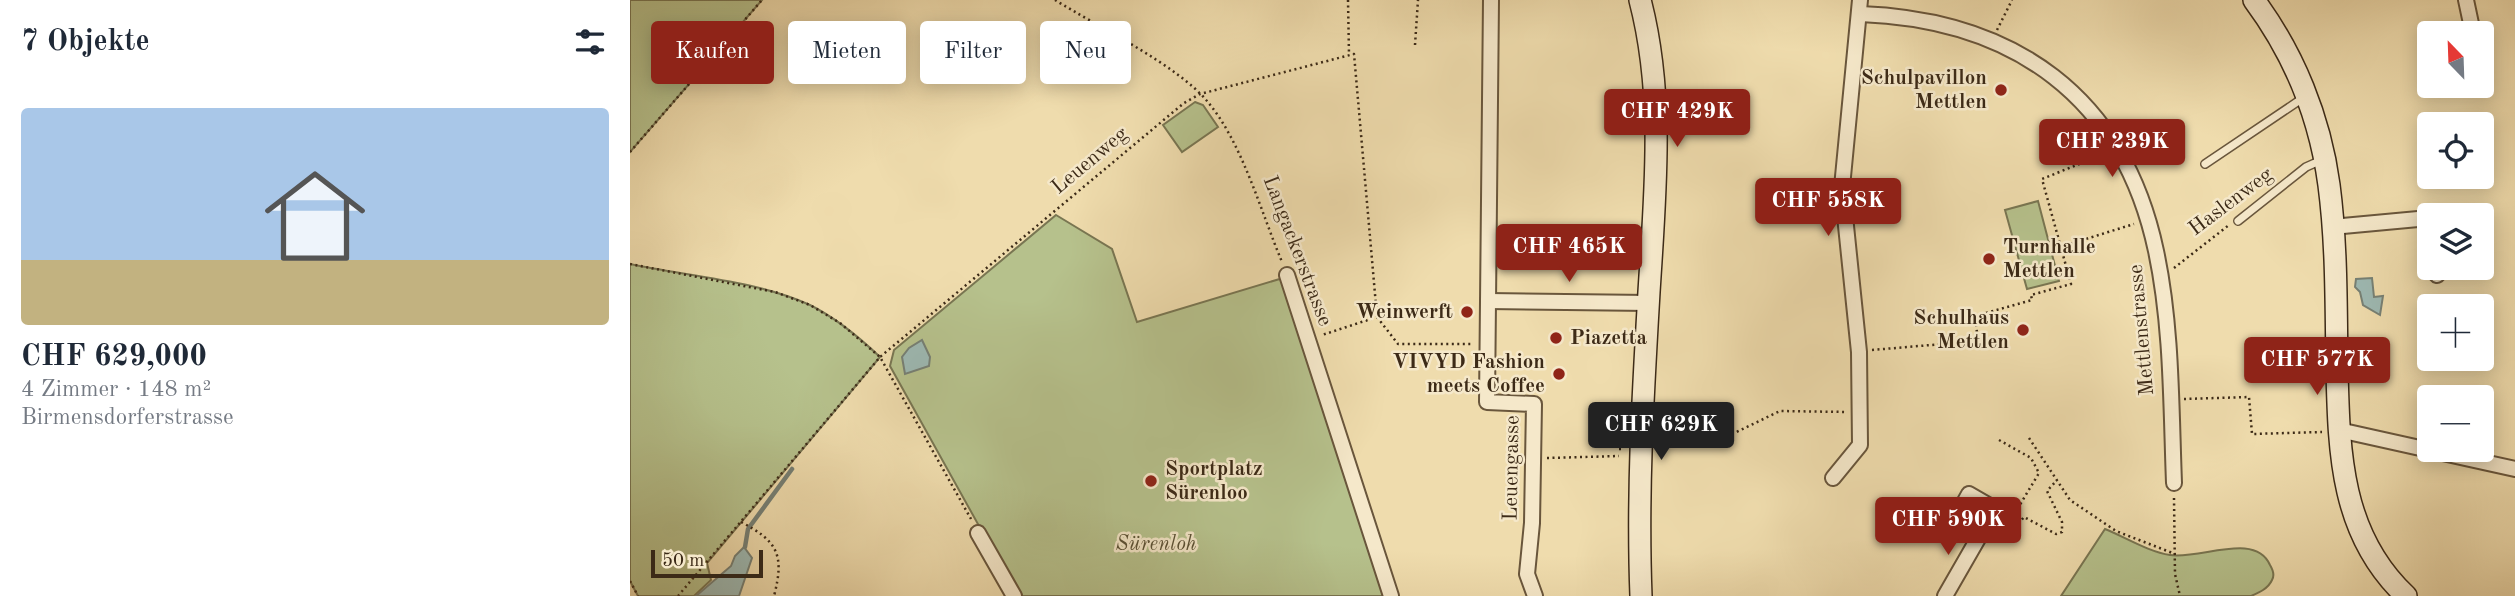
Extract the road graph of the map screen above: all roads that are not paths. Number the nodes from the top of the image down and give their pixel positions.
1 (1491, 0) edge
2 (1640, 0) edge
3 (2254, 0) edge
4 (2466, 0) edge
5 (1860, 7) edge
6 (2470, 21) edge
7 (2307, 96) junction
8 (2324, 159) junction
9 (2205, 164) dead end
10 (2417, 219) edge
11 (2238, 220) road end
12 (2332, 227) junction
13 (1287, 275) road end
14 (1488, 301) junction
15 (1648, 303) junction
16 (2339, 430) junction
17 (2417, 447) edge
18 (2486, 462) edge
19 (2515, 468) edge
20 (1833, 478) dead end
21 (2174, 483) road end
22 (978, 533) road end
23 (1981, 535) junction
24 (1014, 596) edge
25 (1391, 596) edge
26 (1535, 596) edge
27 (1641, 596) edge
28 (1945, 596) edge
29 (2406, 596) edge

1 - 14 street, Leuengasse
2 - 15 main road
3 - 7 main road
4 - 6 street
5 - 20 street
5 - 21 street, Mettlenstrasse
7 - 8 main road
7 - 9 lane
8 - 11 lane, Haslenweg
8 - 12 main road
10 - 12 street
12 - 16 main road
13 - 25 street, Langackerstrasse
14 - 15 street
14 - 26 street, Leuengasse
15 - 27 main road
16 - 17 street
16 - 29 main road
18 - 19 street
22 - 24 street
23 - 23 street
23 - 28 street

